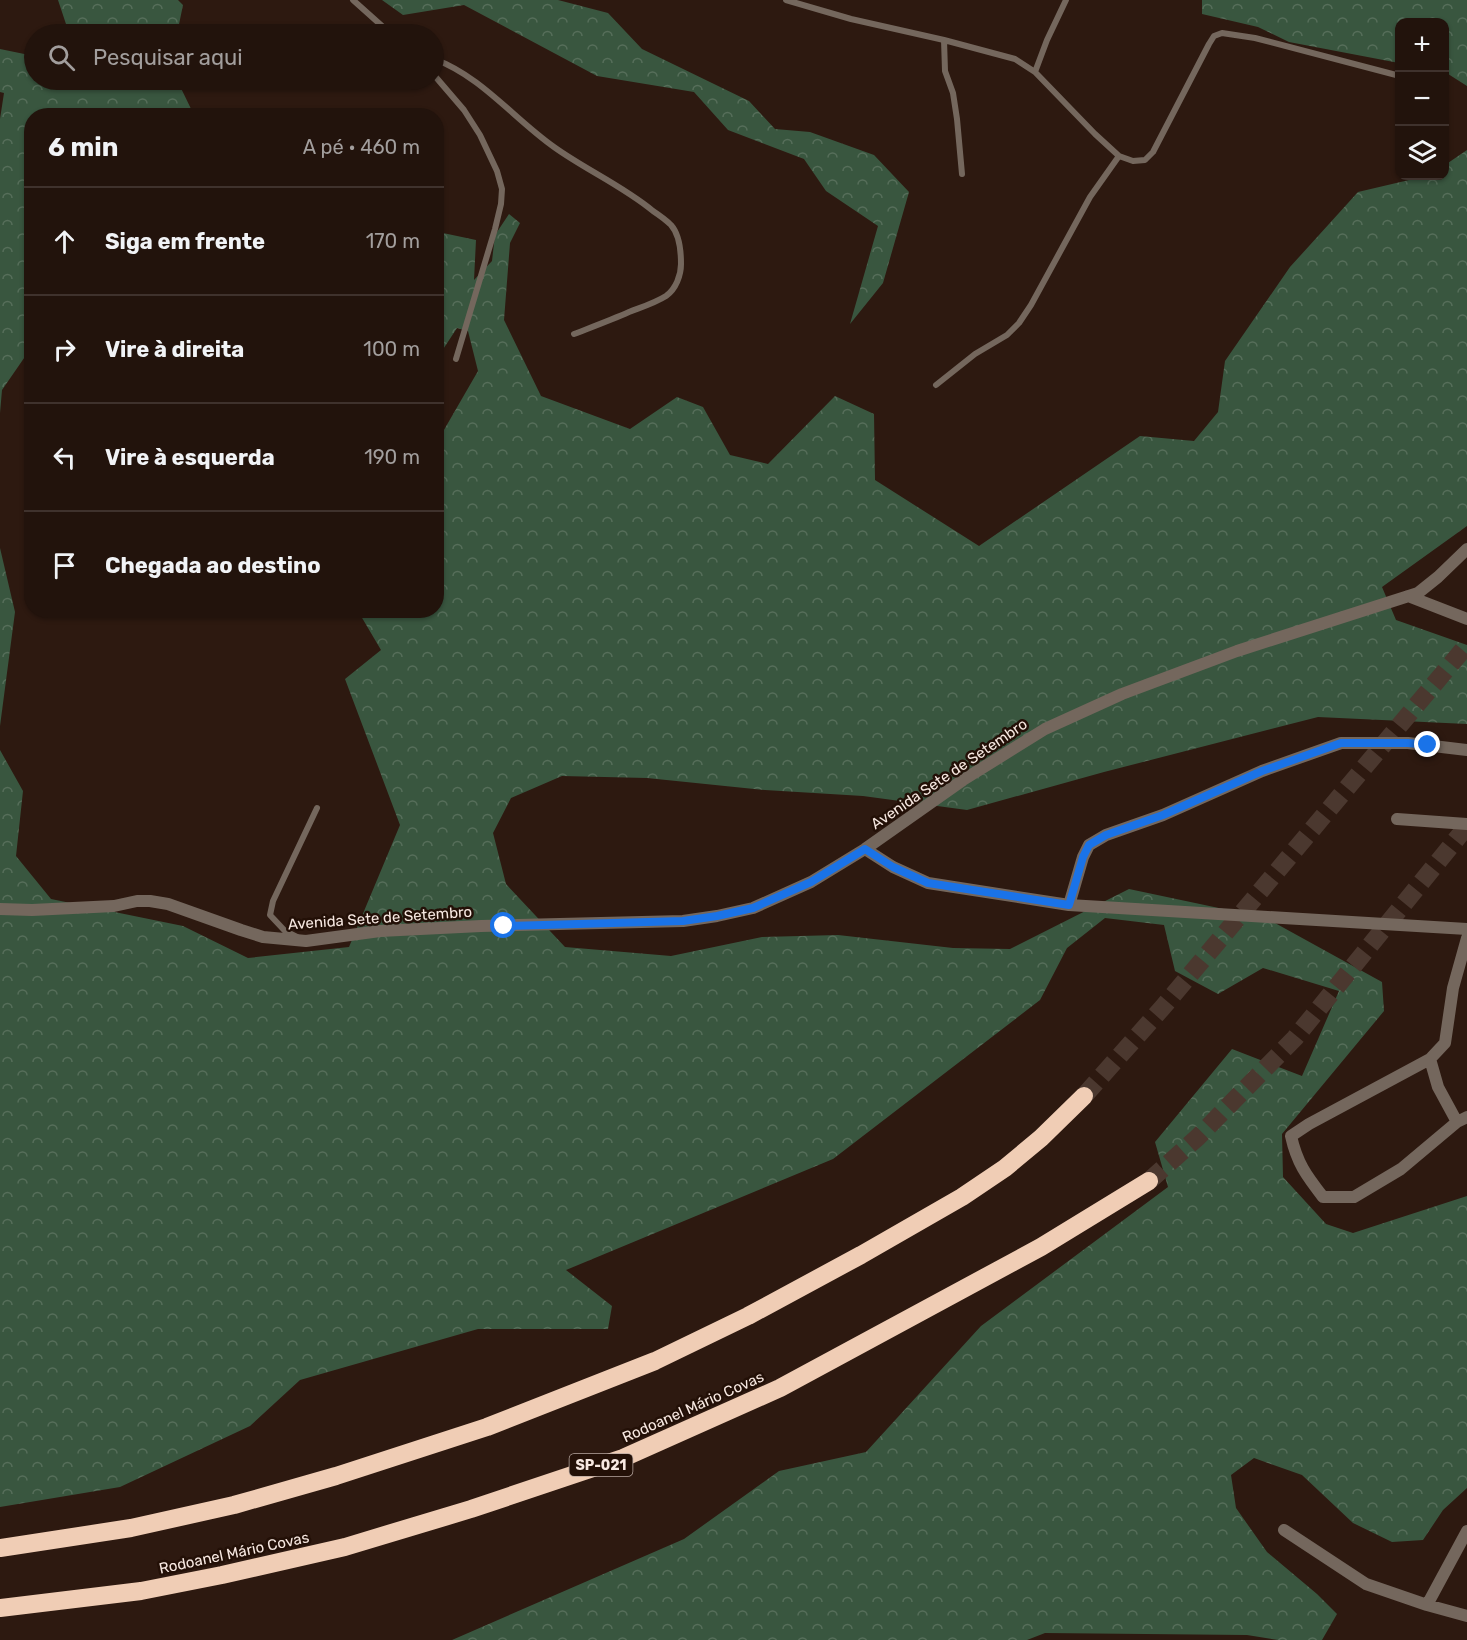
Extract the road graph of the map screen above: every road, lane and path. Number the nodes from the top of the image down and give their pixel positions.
1 (353, 0) edge
2 (786, 0) edge
3 (1066, 0) edge
4 (380, 24) edge
5 (944, 40) junction
6 (444, 63) edge
7 (1035, 72) junction
8 (1395, 75) edge
9 (444, 87) edge
10 (1119, 156) junction
11 (962, 174) dead end
12 (574, 334) dead end
13 (456, 359) dead end
14 (936, 385) dead end
15 (1467, 549) edge
16 (1408, 596) junction
17 (1467, 619) edge
18 (1467, 750) edge
19 (317, 808) dead end
20 (1397, 819) dead end
21 (1467, 824) edge
22 (865, 849) junction
23 (1069, 905) junction
24 (0, 909) edge
25 (1467, 929) edge
26 (1467, 938) edge
27 (306, 941) junction
28 (1430, 1059) junction
29 (1084, 1096) tunnel mouth
30 (1462, 1119) edge
31 (1149, 1180) tunnel mouth
32 (1284, 1530) dead end
33 (1467, 1531) edge
34 (0, 1548) edge
35 (1427, 1605) junction
36 (0, 1608) edge
37 (1467, 1616) edge

1 - 4 lane
2 - 5 lane
3 - 7 lane
5 - 7 lane
5 - 11 lane
6 - 12 lane
7 - 10 lane
8 - 10 lane
9 - 13 lane
10 - 14 lane
15 - 16 street, Avenida Sete de Setembro
16 - 17 street
16 - 22 street, Avenida Sete de Setembro
18 - 23 street
19 - 27 lane
20 - 21 street
22 - 23 street
22 - 27 street, Avenida Sete de Setembro
23 - 25 street
24 - 27 street, Avenida Sete de Setembro
26 - 28 street
28 - 30 street
28 - 30 street
29 - 34 highway
31 - 36 highway, Rodoanel Mário Covas / SP-021
32 - 35 street
33 - 35 street
35 - 37 street

